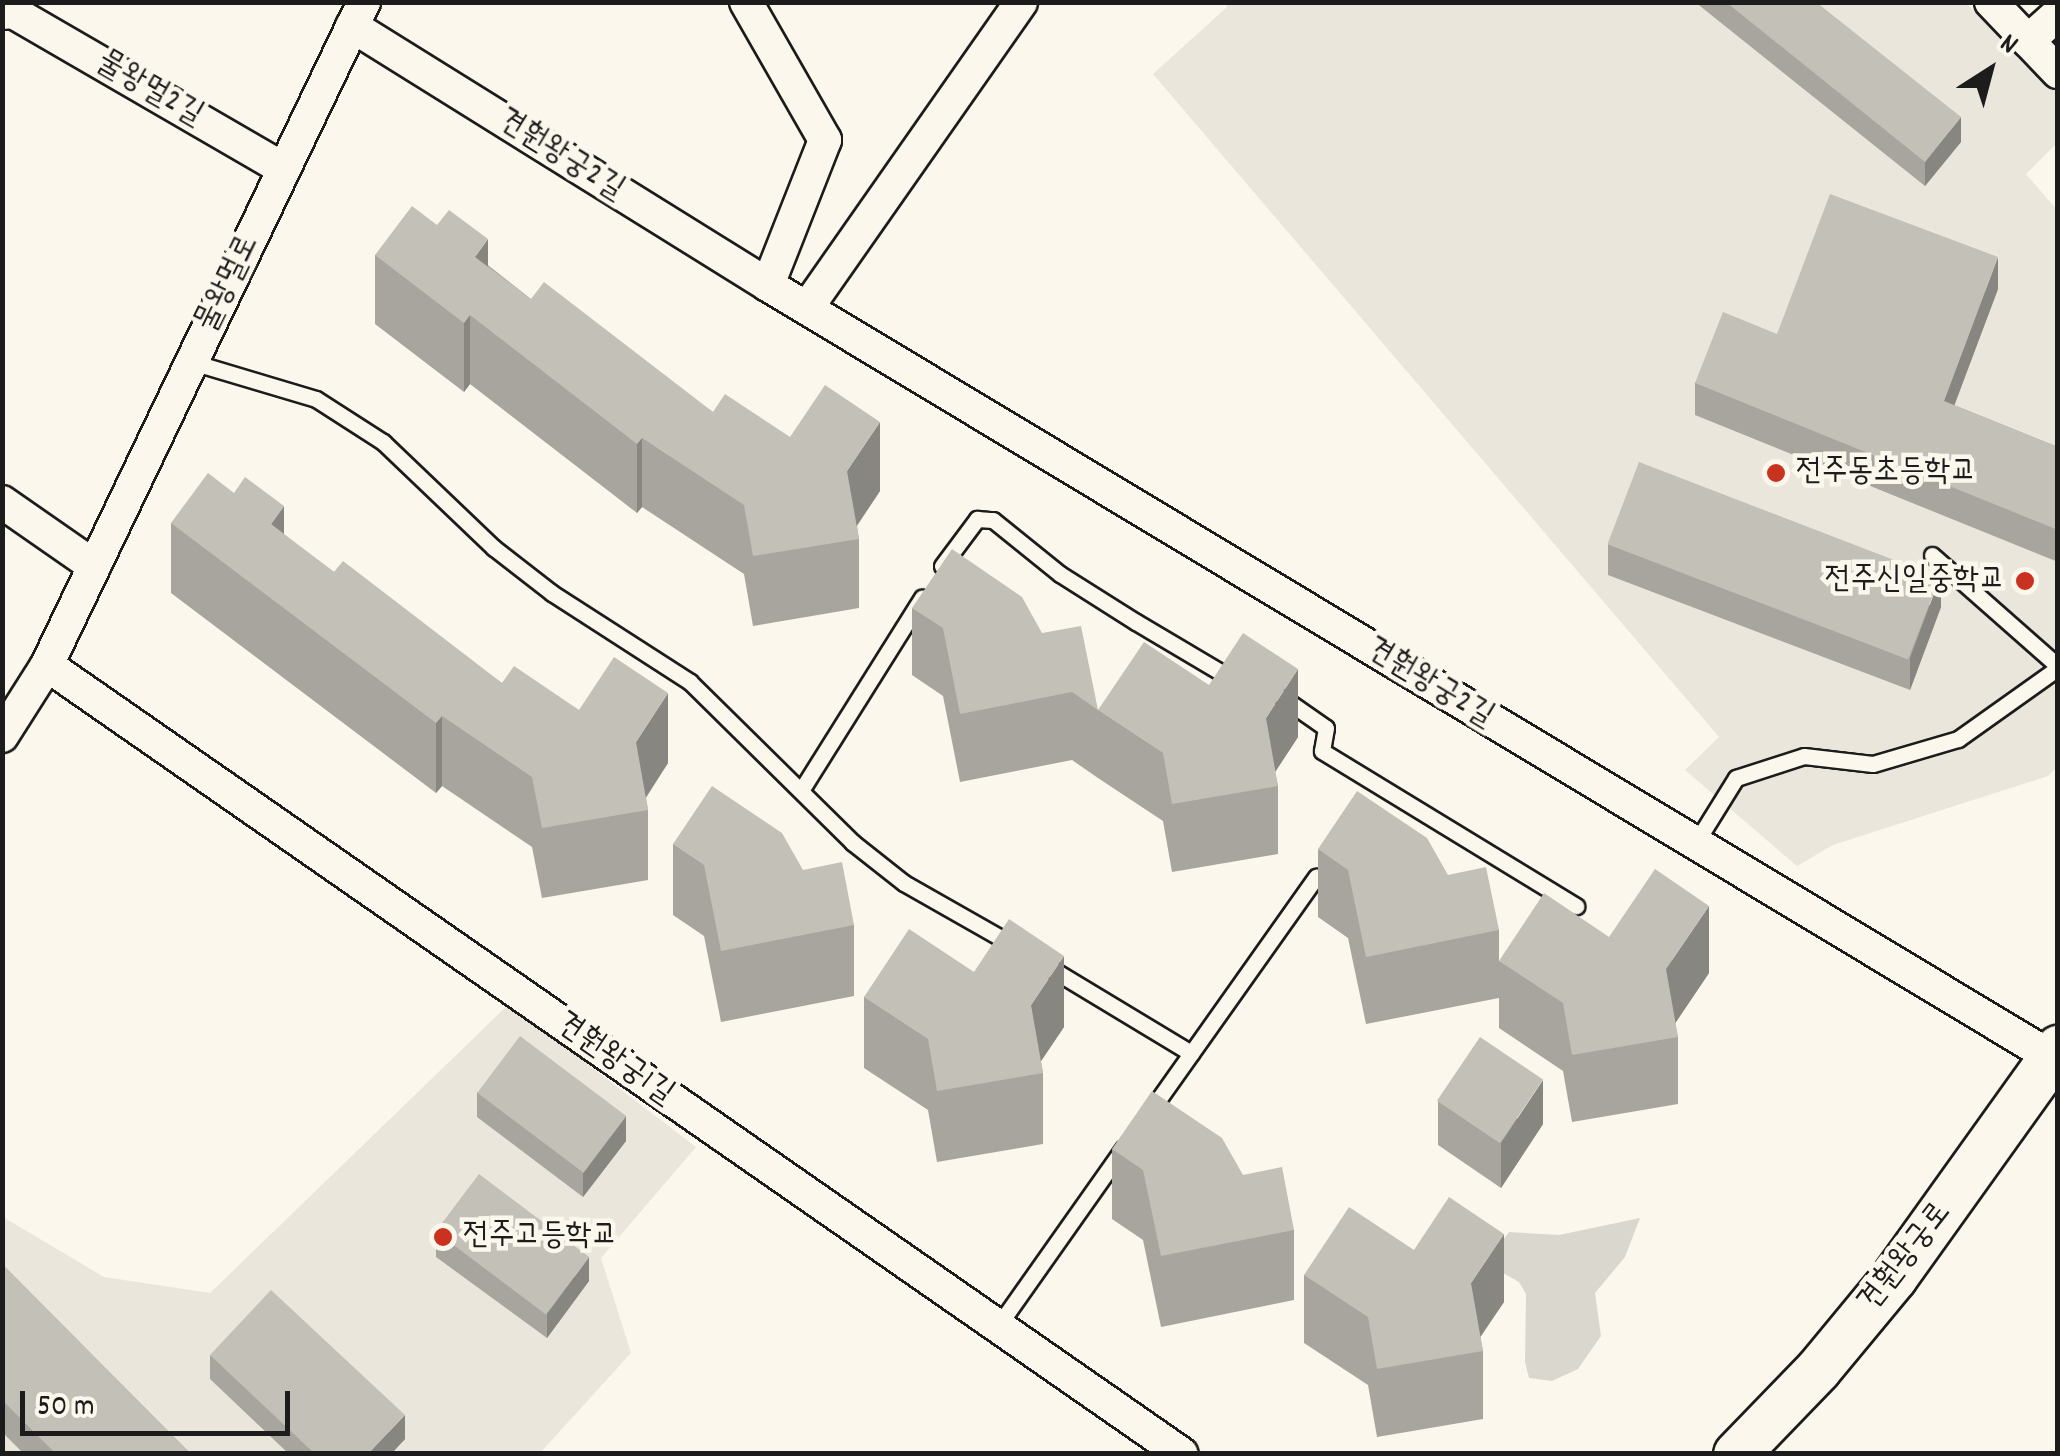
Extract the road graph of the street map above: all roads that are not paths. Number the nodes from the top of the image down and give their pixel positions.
1 (1021, 2) edge
2 (1991, 2) edge
3 (9, 9) edge
4 (358, 14) edge
5 (2058, 14) edge
6 (755, 15) edge
7 (2028, 41) junction
8 (2058, 72) edge
9 (284, 169) junction
10 (768, 286) junction
11 (807, 308) junction
12 (192, 362) junction
13 (2, 502) edge
14 (1932, 556) dead end
15 (94, 566) junction
16 (47, 664) junction
17 (2058, 667) edge
18 (2, 736) edge
19 (802, 789) junction
20 (1695, 844) junction
21 (1316, 877) dead end
22 (1576, 906) dead end
23 (1191, 1053) junction
24 (2056, 1055) edge
25 (1146, 1117) edge
26 (1134, 1133) edge
27 (998, 1326) junction
28 (1182, 1454) edge
29 (1736, 1454) edge

1 - 11 street
2 - 7 street
3 - 9 street, 물왕멀2길
4 - 9 street, 물왕멀로
4 - 10 street, 견훤왕궁2길
5 - 7 street
6 - 10 street
7 - 8 street
9 - 12 street, 물왕멀로
10 - 11 street, 견훤왕궁2길
11 - 20 street, 견훤왕궁2길
12 - 15 street, 물왕멀로
12 - 19 lane
13 - 15 street
14 - 17 lane
15 - 16 street, 물왕멀로
16 - 18 street, 물왕멀로
16 - 27 street, 견훤왕궁1길
17 - 20 lane
19 - 22 lane
19 - 23 lane
20 - 24 street, 견훤왕궁2길
21 - 23 lane
23 - 25 lane
24 - 29 street, 견훤왕궁로
26 - 27 lane
27 - 28 street, 견훤왕궁1길

